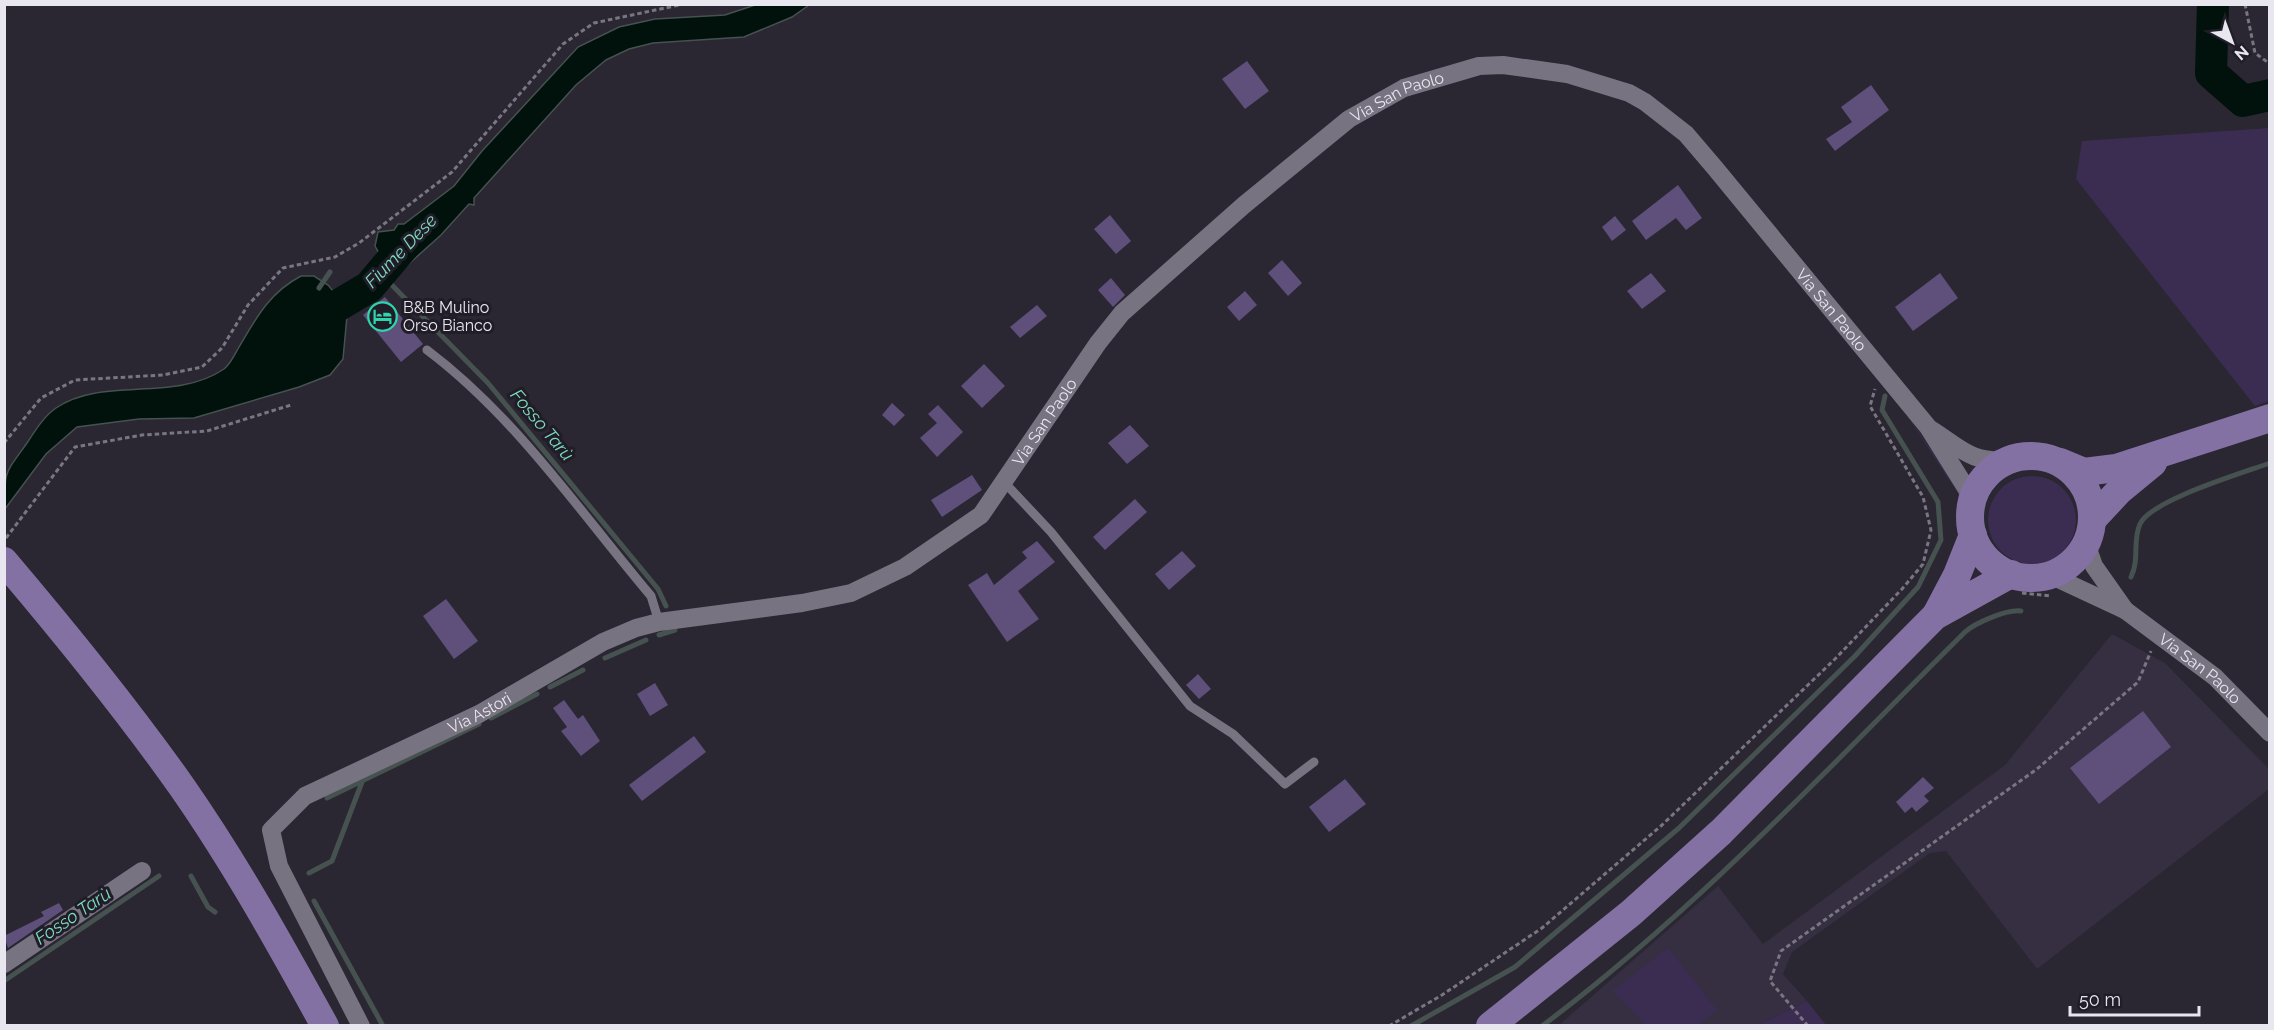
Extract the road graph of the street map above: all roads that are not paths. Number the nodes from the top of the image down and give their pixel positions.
1 (427, 350) dead end
2 (2270, 418) edge
3 (1928, 427) junction
4 (2162, 455) junction
5 (2010, 460) junction
6 (2056, 461) junction
7 (1004, 482) junction
8 (1973, 499) junction
9 (2089, 531) junction
10 (1973, 535) junction
11 (5, 555) edge
12 (905, 567) joint
13 (2012, 583) junction
14 (2053, 585) junction
15 (2125, 610) junction
16 (1935, 616) junction
17 (659, 622) junction
18 (2270, 733) edge
19 (1314, 762) dead end
20 (142, 871) dead end
21 (4, 964) edge
22 (325, 1026) edge
23 (361, 1026) edge
24 (1490, 1026) edge

1 - 17 lane
2 - 4 main road
3 - 5 street, Via San Paolo
3 - 7 street, Via San Paolo
3 - 8 street, Via San Paolo
4 - 6 main road
4 - 9 main road
5 - 6 main road
5 - 8 main road
6 - 9 main road
7 - 12 street, Via San Paolo
7 - 19 lane
8 - 10 main road
9 - 14 main road
9 - 15 street, Via San Paolo
10 - 13 main road
10 - 16 main road
11 - 22 main road
12 - 17 street, Via Astori
13 - 14 main road
13 - 16 main road
14 - 15 street, Via San Paolo
15 - 18 street, Via San Paolo
16 - 24 main road
17 - 23 street, Via Astori
20 - 21 street

